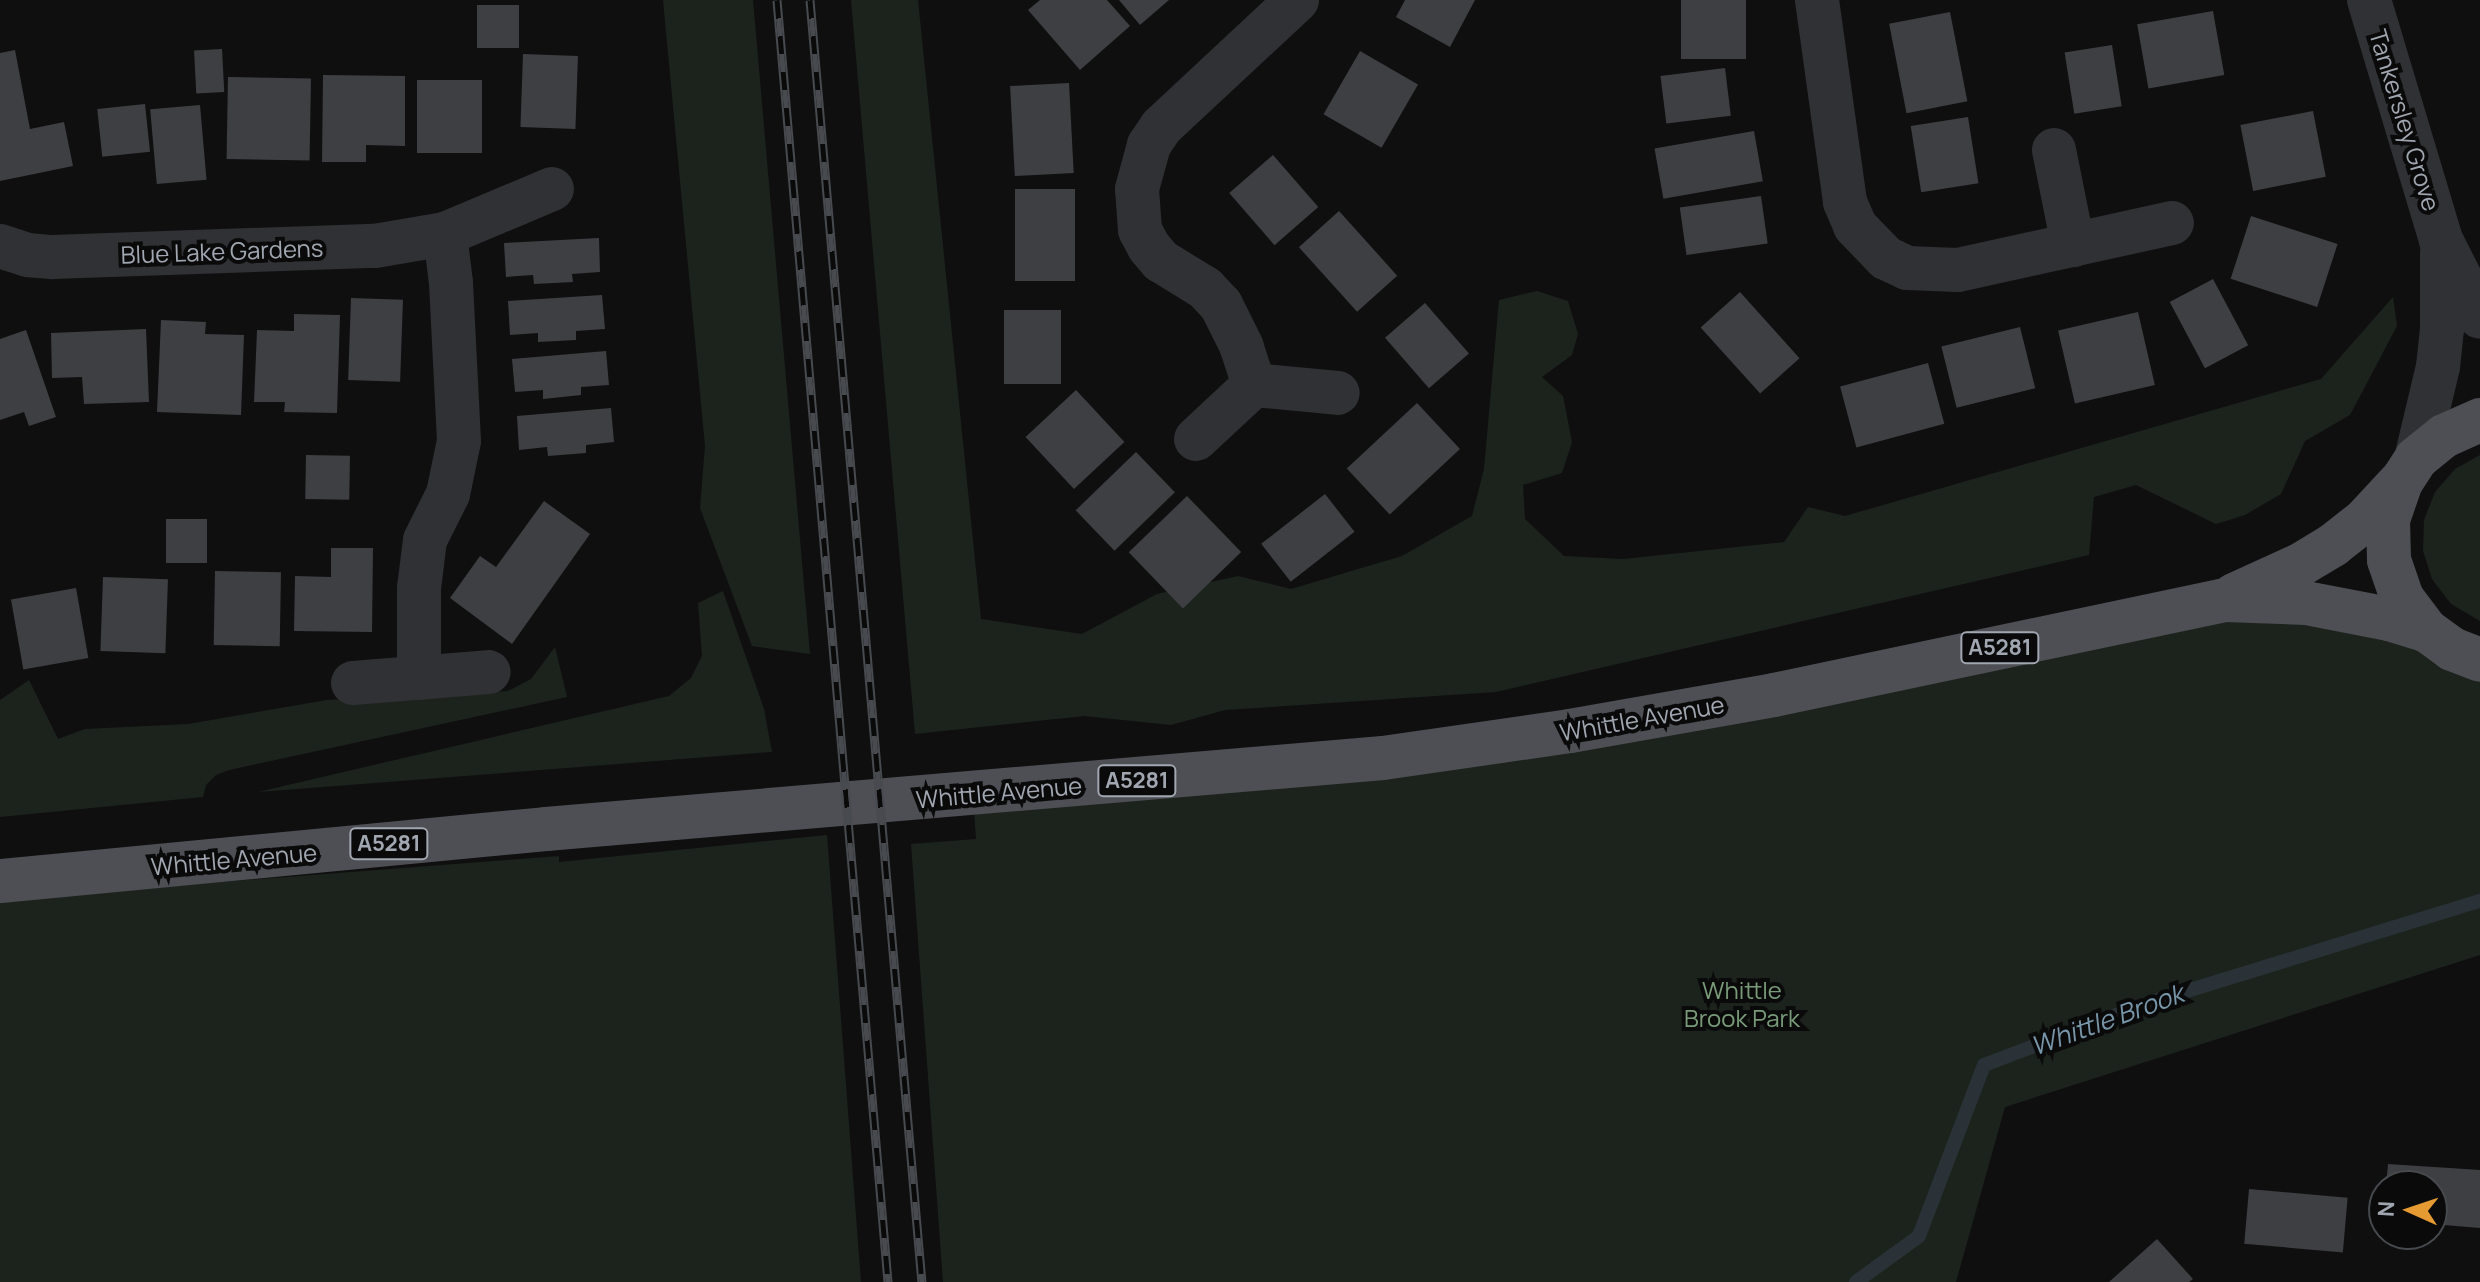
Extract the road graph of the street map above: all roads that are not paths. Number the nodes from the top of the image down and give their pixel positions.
1 (1297, 0) edge
2 (1817, 0) edge
3 (2369, 0) edge
4 (2054, 150) dead end
5 (552, 189) dead end
6 (2172, 223) dead end
7 (445, 234) junction
8 (2441, 240) junction
9 (2073, 245) junction
10 (0, 246) edge
11 (2480, 317) edge
12 (1254, 385) junction
13 (1338, 393) dead end
14 (2480, 420) edge
15 (1196, 439) dead end
16 (2409, 470) junction
17 (2225, 600) junction
18 (2426, 630) junction
19 (2480, 660) edge
20 (489, 672) dead end
21 (419, 678) junction
22 (353, 683) dead end
23 (0, 881) edge

1 - 12 street
2 - 9 street
3 - 8 street, Tankersley Grove
4 - 9 street
5 - 7 street, Blue Lake Gardens
6 - 9 street
7 - 10 street, Blue Lake Gardens
7 - 21 street
8 - 11 street, Tankersley Grove
8 - 16 street, Tankersley Grove
12 - 13 street
12 - 15 street
14 - 16 main road, A5281
16 - 17 main road, Whittle Avenue / A5281
16 - 18 main road, A5281
17 - 18 main road, Whittle Avenue / A5281
17 - 23 main road, Whittle Avenue / A5281
18 - 19 main road, A5281
20 - 21 street
21 - 22 street

